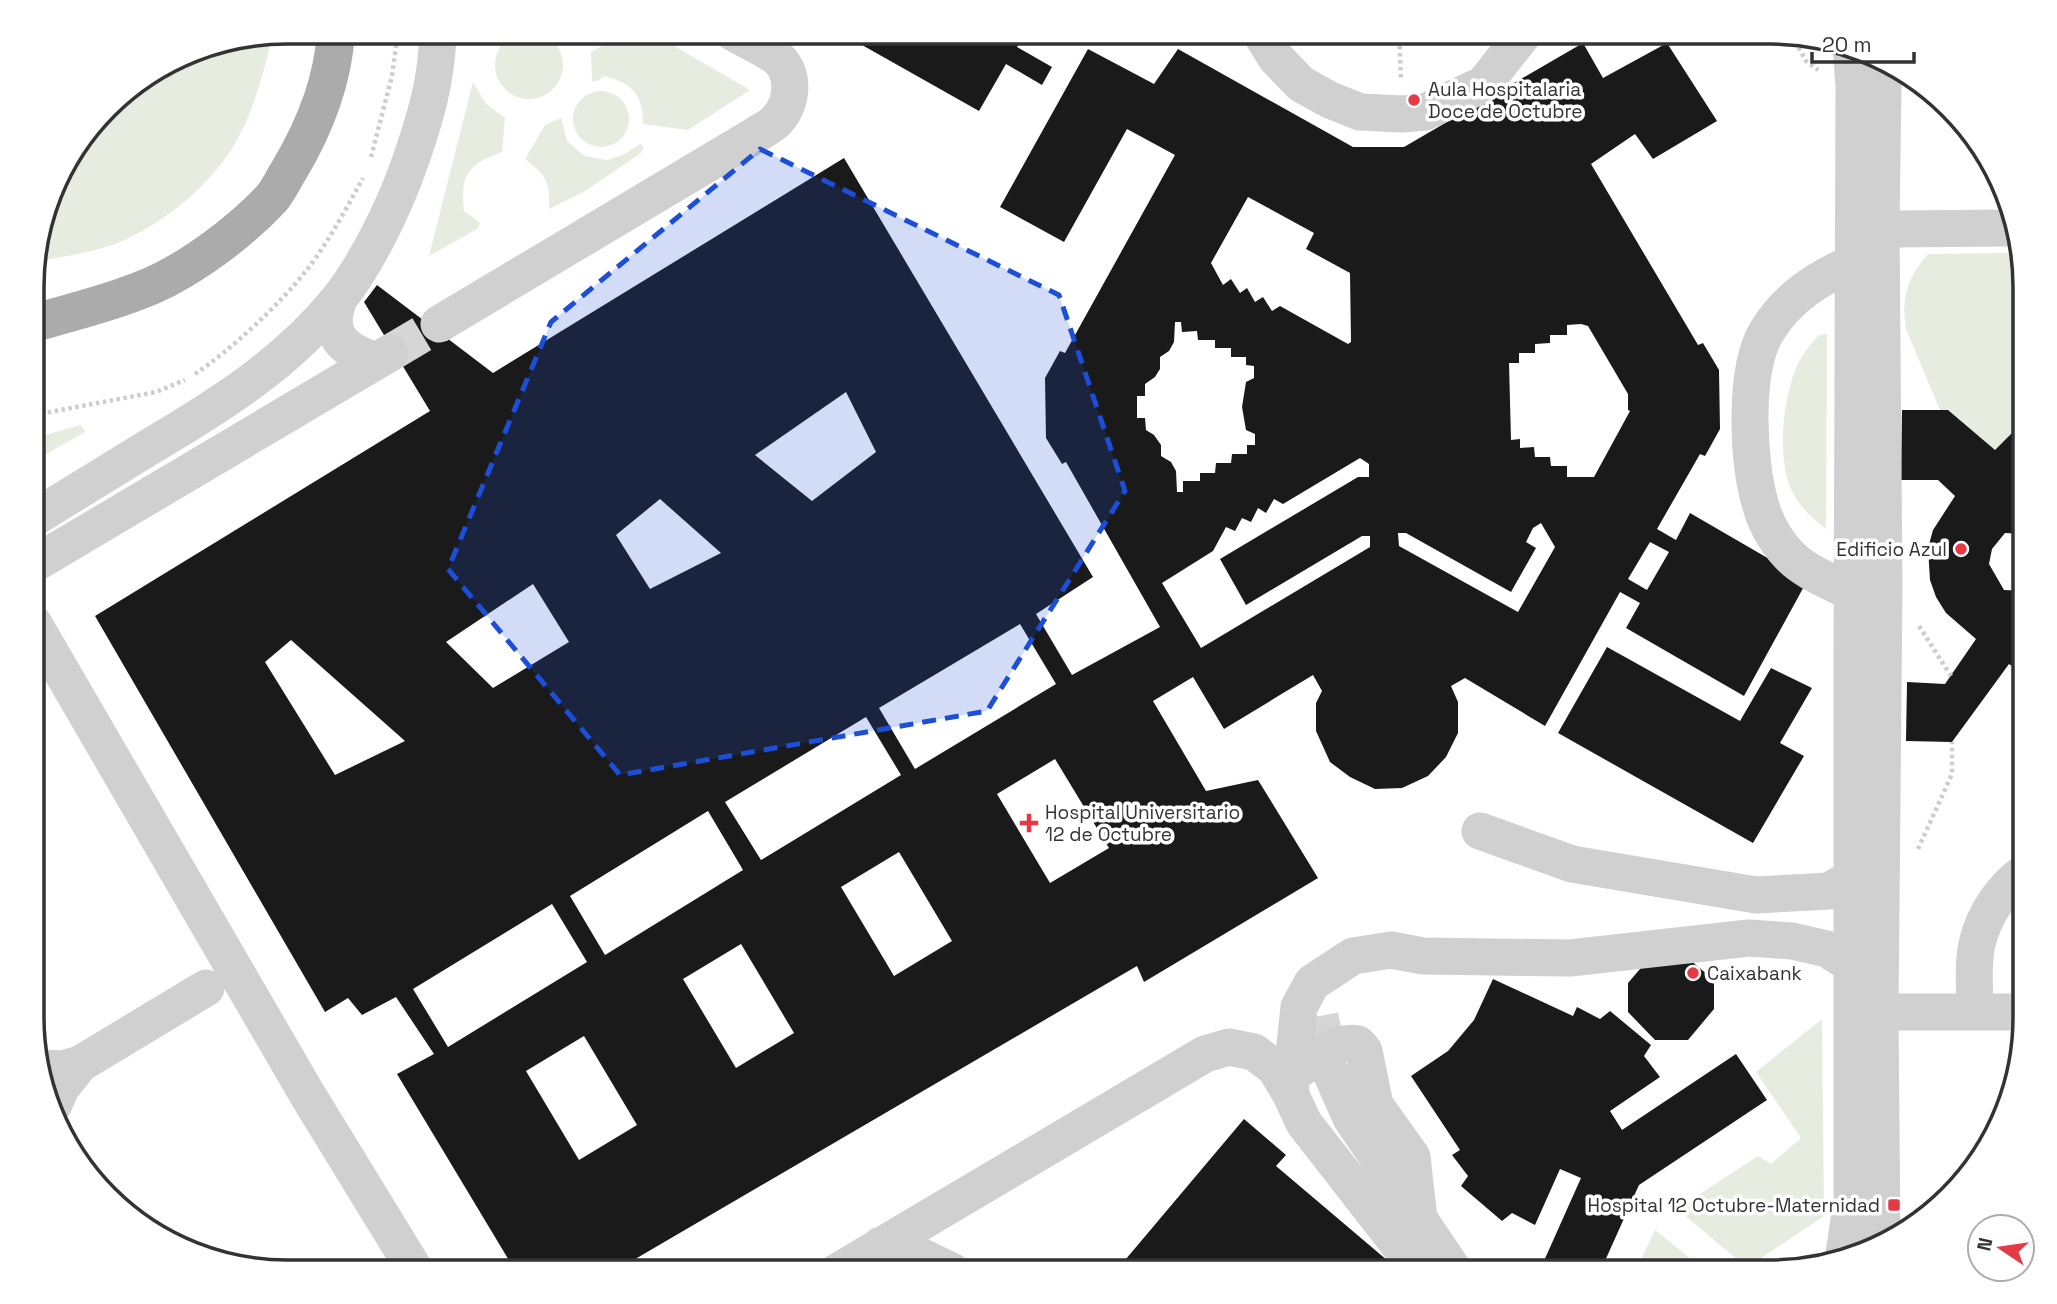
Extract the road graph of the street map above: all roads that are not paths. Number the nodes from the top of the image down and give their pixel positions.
1 (334, 44) edge
2 (438, 44) edge
3 (753, 44) edge
4 (1267, 44) edge
5 (1515, 44) edge
6 (1852, 59) edge
7 (1884, 72) edge
8 (1881, 225) junction
9 (2006, 228) edge
10 (1853, 263) junction
11 (339, 299) junction
12 (44, 318) edge
13 (439, 324) tunnel mouth
14 (44, 512) edge
15 (44, 558) edge
16 (1852, 593) junction
17 (44, 641) edge
18 (1480, 831) dead end
19 (1853, 877) junction
20 (2013, 880) edge
21 (1854, 966) junction
22 (206, 988) dead end
23 (1880, 1012) junction
24 (2013, 1012) edge
25 (1975, 1013) junction
26 (80, 1064) junction
27 (49, 1068) edge
28 (1331, 1073) tunnel mouth
29 (1291, 1084) junction
30 (57, 1096) edge
31 (1419, 1219) junction
32 (1882, 1233) edge
33 (881, 1245) junction
34 (1845, 1248) edge
35 (409, 1260) edge
36 (857, 1260) edge
37 (928, 1260) edge
38 (1411, 1260) edge
39 (1447, 1260) edge

1 - 12 main road
2 - 11 street
3 - 13 street
4 - 5 street
6 - 10 street
7 - 8 street
8 - 9 street
8 - 23 street
10 - 16 street
10 - 16 street
11 - 14 street
11 - 15 street
16 - 19 street
17 - 35 street
18 - 19 street
19 - 21 street
20 - 25 street
21 - 29 street
21 - 34 street
22 - 26 street
23 - 25 street
23 - 32 street
24 - 25 street
26 - 27 street
26 - 30 street
28 - 31 street
29 - 31 street
29 - 33 street
29 - 38 street
31 - 39 street
33 - 36 street
33 - 37 street

